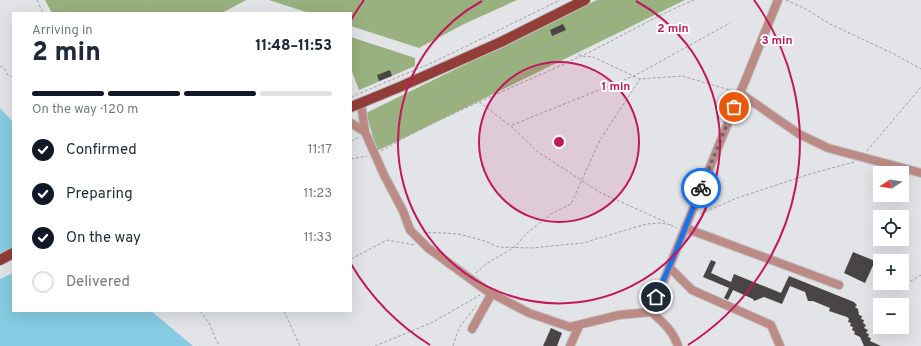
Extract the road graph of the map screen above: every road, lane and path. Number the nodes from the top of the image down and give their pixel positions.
1 (37, 0) edge
2 (62, 0) edge
3 (153, 0) edge
4 (328, 0) edge
5 (560, 0) edge
6 (585, 0) edge
7 (645, 0) edge
8 (694, 0) edge
9 (778, 0) edge
10 (785, 0) edge
11 (43, 12) edge
12 (70, 12) edge
13 (147, 12) edge
14 (333, 12) edge
15 (730, 23) dead end
16 (569, 35) junction
17 (580, 56) junction
18 (0, 66) edge
19 (921, 69) edge
20 (634, 76) junction
21 (12, 77) edge
22 (640, 80) junction
23 (921, 87) edge
24 (740, 93) junction
25 (352, 97) edge
26 (479, 101) junction
27 (361, 103) junction
28 (352, 107) edge
29 (352, 124) edge
30 (512, 126) junction
31 (365, 134) junction
32 (352, 140) edge
33 (375, 155) junction
34 (862, 158) junction
35 (352, 159) edge
36 (921, 173) edge
37 (580, 180) junction
38 (688, 220) junction
39 (671, 225) junction
40 (410, 230) junction
41 (684, 230) junction
42 (415, 245) dead end
43 (515, 247) junction
44 (12, 254) edge
45 (352, 258) edge
46 (0, 260) edge
47 (669, 267) junction
48 (921, 275) edge
49 (468, 278) junction
50 (909, 282) edge
51 (839, 285) dead end
52 (489, 292) junction
53 (478, 303) dead end
54 (201, 312) edge
55 (284, 312) edge
56 (651, 312) junction
57 (578, 326) junction
58 (472, 329) dead end
59 (219, 346) edge
60 (300, 346) edge
61 (375, 346) edge
62 (453, 346) edge
63 (570, 346) edge
64 (678, 346) edge
65 (780, 346) edge

1 - 11 path
2 - 12 path
3 - 13 path
4 - 14 path
5 - 25 path
6 - 27 main road
7 - 16 path
8 - 17 path
9 - 24 street
10 - 19 path
15 - 20 path
16 - 17 path
16 - 31 path
17 - 20 path
17 - 26 path
18 - 21 path
20 - 22 path
20 - 30 path
22 - 24 path
22 - 37 path
23 - 34 path
24 - 34 street
24 - 38 street
26 - 30 path
26 - 33 path
27 - 28 main road
27 - 31 street
29 - 31 street
30 - 37 path
31 - 32 path
31 - 33 street
33 - 35 path
33 - 40 street
34 - 36 street
34 - 38 path
37 - 39 path
37 - 43 path
38 - 41 street
39 - 41 path
39 - 43 path
40 - 43 path
40 - 49 street
41 - 47 street
41 - 51 street
42 - 45 path
43 - 49 path
44 - 46 main road
47 - 56 street
47 - 65 street
48 - 50 path
49 - 52 street
52 - 57 street
52 - 58 street
52 - 61 path
53 - 62 path
54 - 59 path
55 - 60 path
56 - 57 street
56 - 64 street
57 - 63 street

